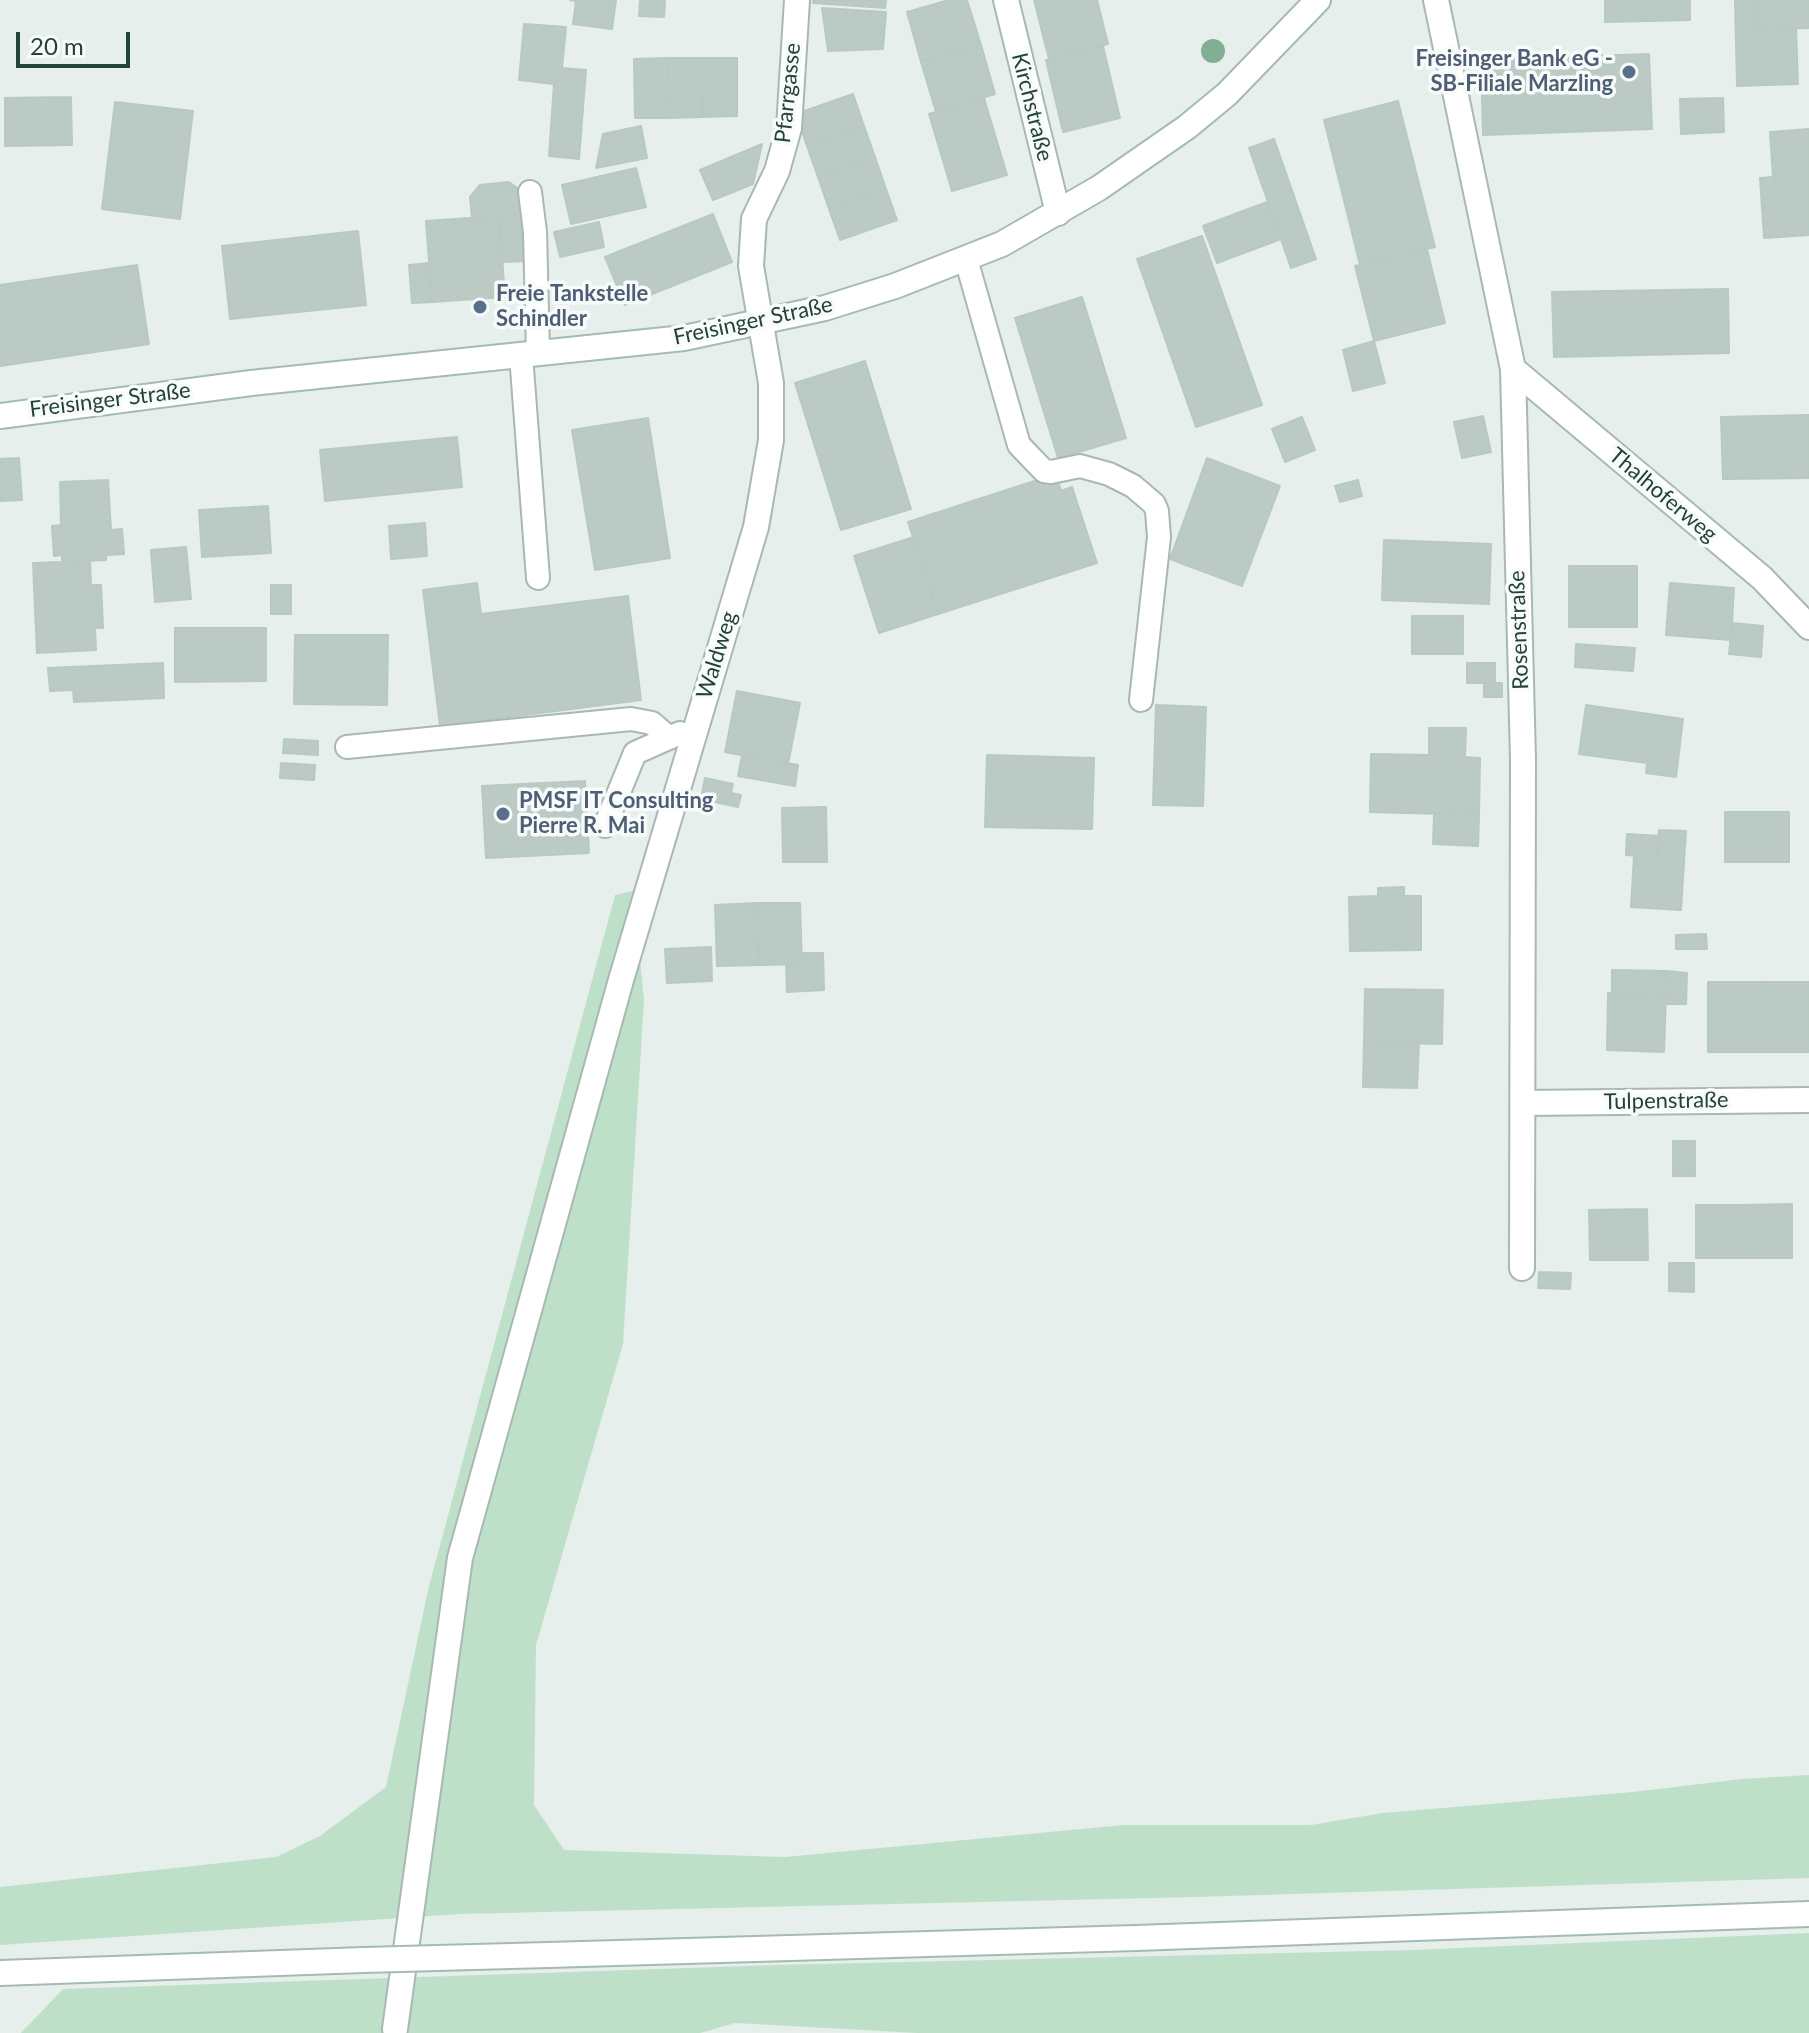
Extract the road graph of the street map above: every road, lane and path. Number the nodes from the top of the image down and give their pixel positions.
1 (797, 0) edge
2 (1006, 0) edge
3 (1318, 0) edge
4 (1436, 0) edge
5 (530, 192) dead end
6 (1058, 213) junction
7 (966, 259) junction
8 (761, 323) junction
9 (530, 354) junction
10 (1513, 369) junction
11 (0, 416) edge
12 (538, 578) dead end
13 (1809, 627) edge
14 (1141, 700) dead end
15 (695, 726) junction
16 (669, 738) junction
17 (347, 747) dead end
18 (605, 826) dead end
19 (1809, 1100) edge
20 (1523, 1103) junction
21 (1522, 1268) dead end
22 (1809, 1914) edge
23 (0, 1973) edge
24 (395, 2029) dead end

1 - 8 street, Pfarrgasse
2 - 6 street, Kirchstraße
3 - 6 street, Freisinger Straße
4 - 10 street, Rosenstraße
5 - 9 lane
6 - 7 street, Freisinger Straße
7 - 8 street, Freisinger Straße
7 - 14 lane
8 - 9 street, Freisinger Straße
8 - 15 street, Waldweg
9 - 11 street, Freisinger Straße
9 - 12 lane
10 - 13 street, Thalhoferweg
10 - 20 street, Rosenstraße
15 - 16 lane
15 - 24 street, Waldweg
16 - 17 lane
16 - 18 lane
19 - 20 street, Tulpenstraße
20 - 21 street, Rosenstraße
22 - 23 street, bridge

